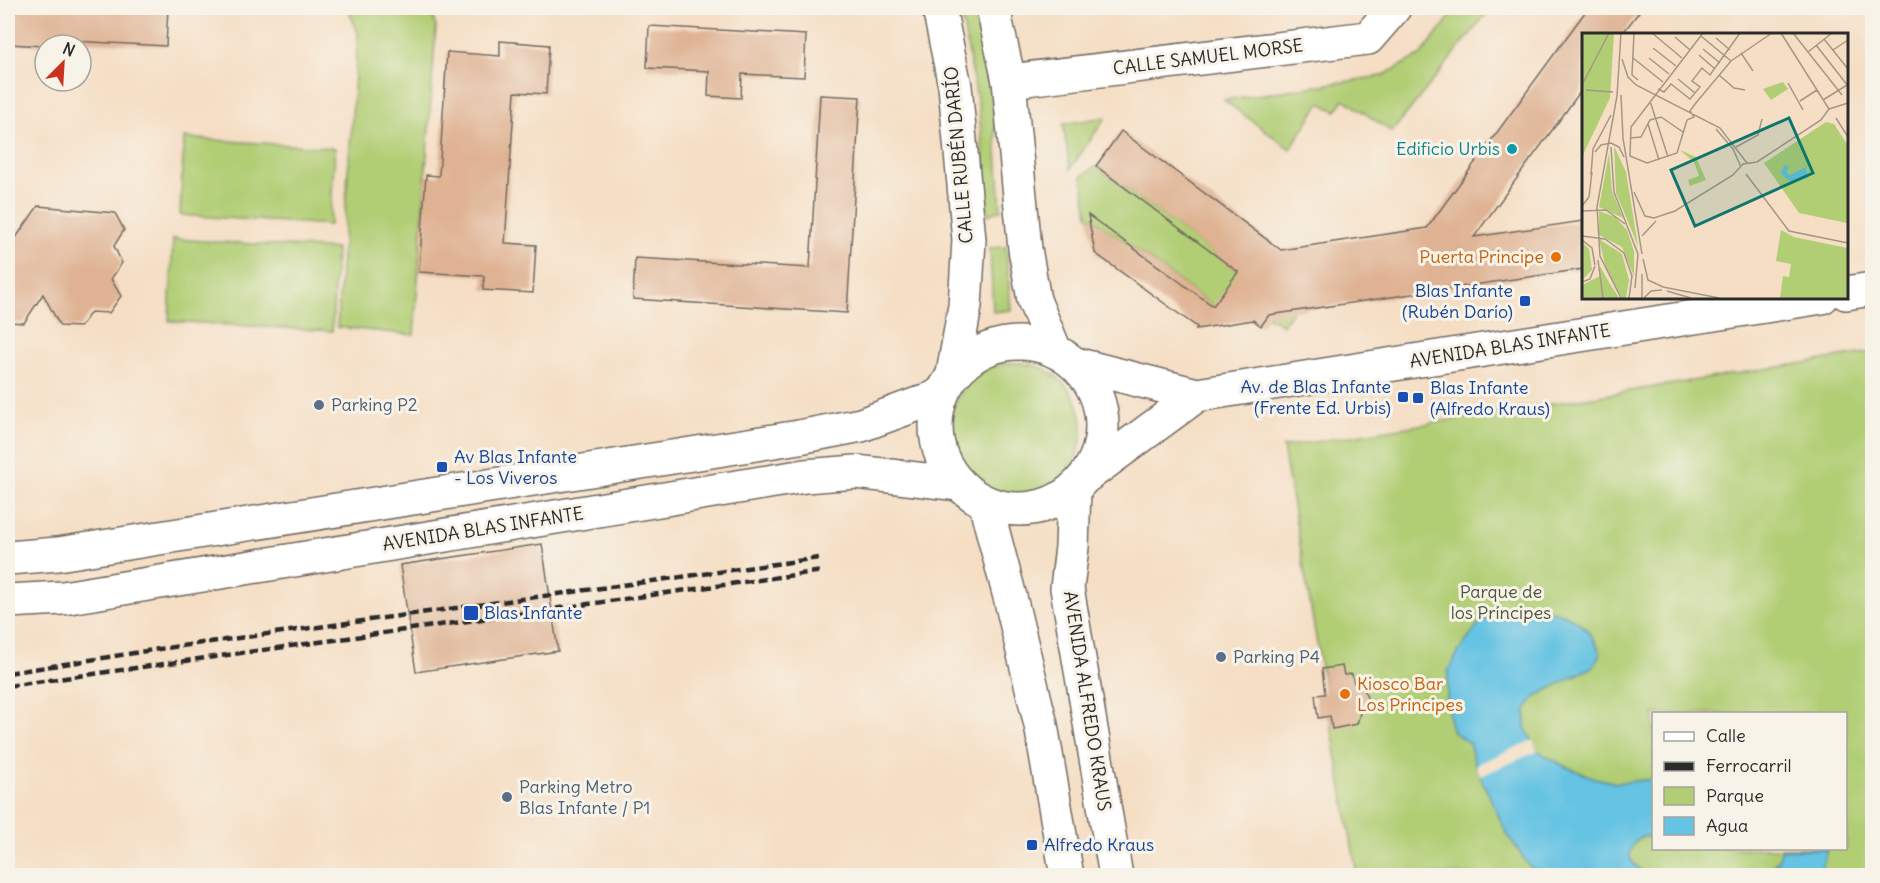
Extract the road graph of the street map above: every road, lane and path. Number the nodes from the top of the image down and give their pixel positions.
1 (939, 8) edge
2 (993, 8) edge
3 (1394, 8) edge
4 (1008, 81) junction
5 (1872, 289) edge
6 (1847, 293) edge
7 (1816, 298) edge
8 (1065, 357) junction
9 (948, 383) junction
10 (1197, 395) junction
11 (1081, 482) junction
12 (972, 493) junction
13 (8, 558) edge
14 (8, 601) edge
15 (1067, 876) edge
16 (1116, 876) edge

1 - 9 main road, CALLE RUBÉN DARÍO
2 - 4 main road
3 - 4 main road, CALLE SAMUEL MORSE
4 - 8 main road
5 - 6 main road
7 - 10 main road, AVENIDA BLAS INFANTE
8 - 9 main road
8 - 10 main road
8 - 11 main road
9 - 12 main road
9 - 13 main road
10 - 11 main road
11 - 12 main road
11 - 16 main road, AVENIDA ALFREDO KRAUS
12 - 14 main road, AVENIDA BLAS INFANTE
12 - 15 main road

